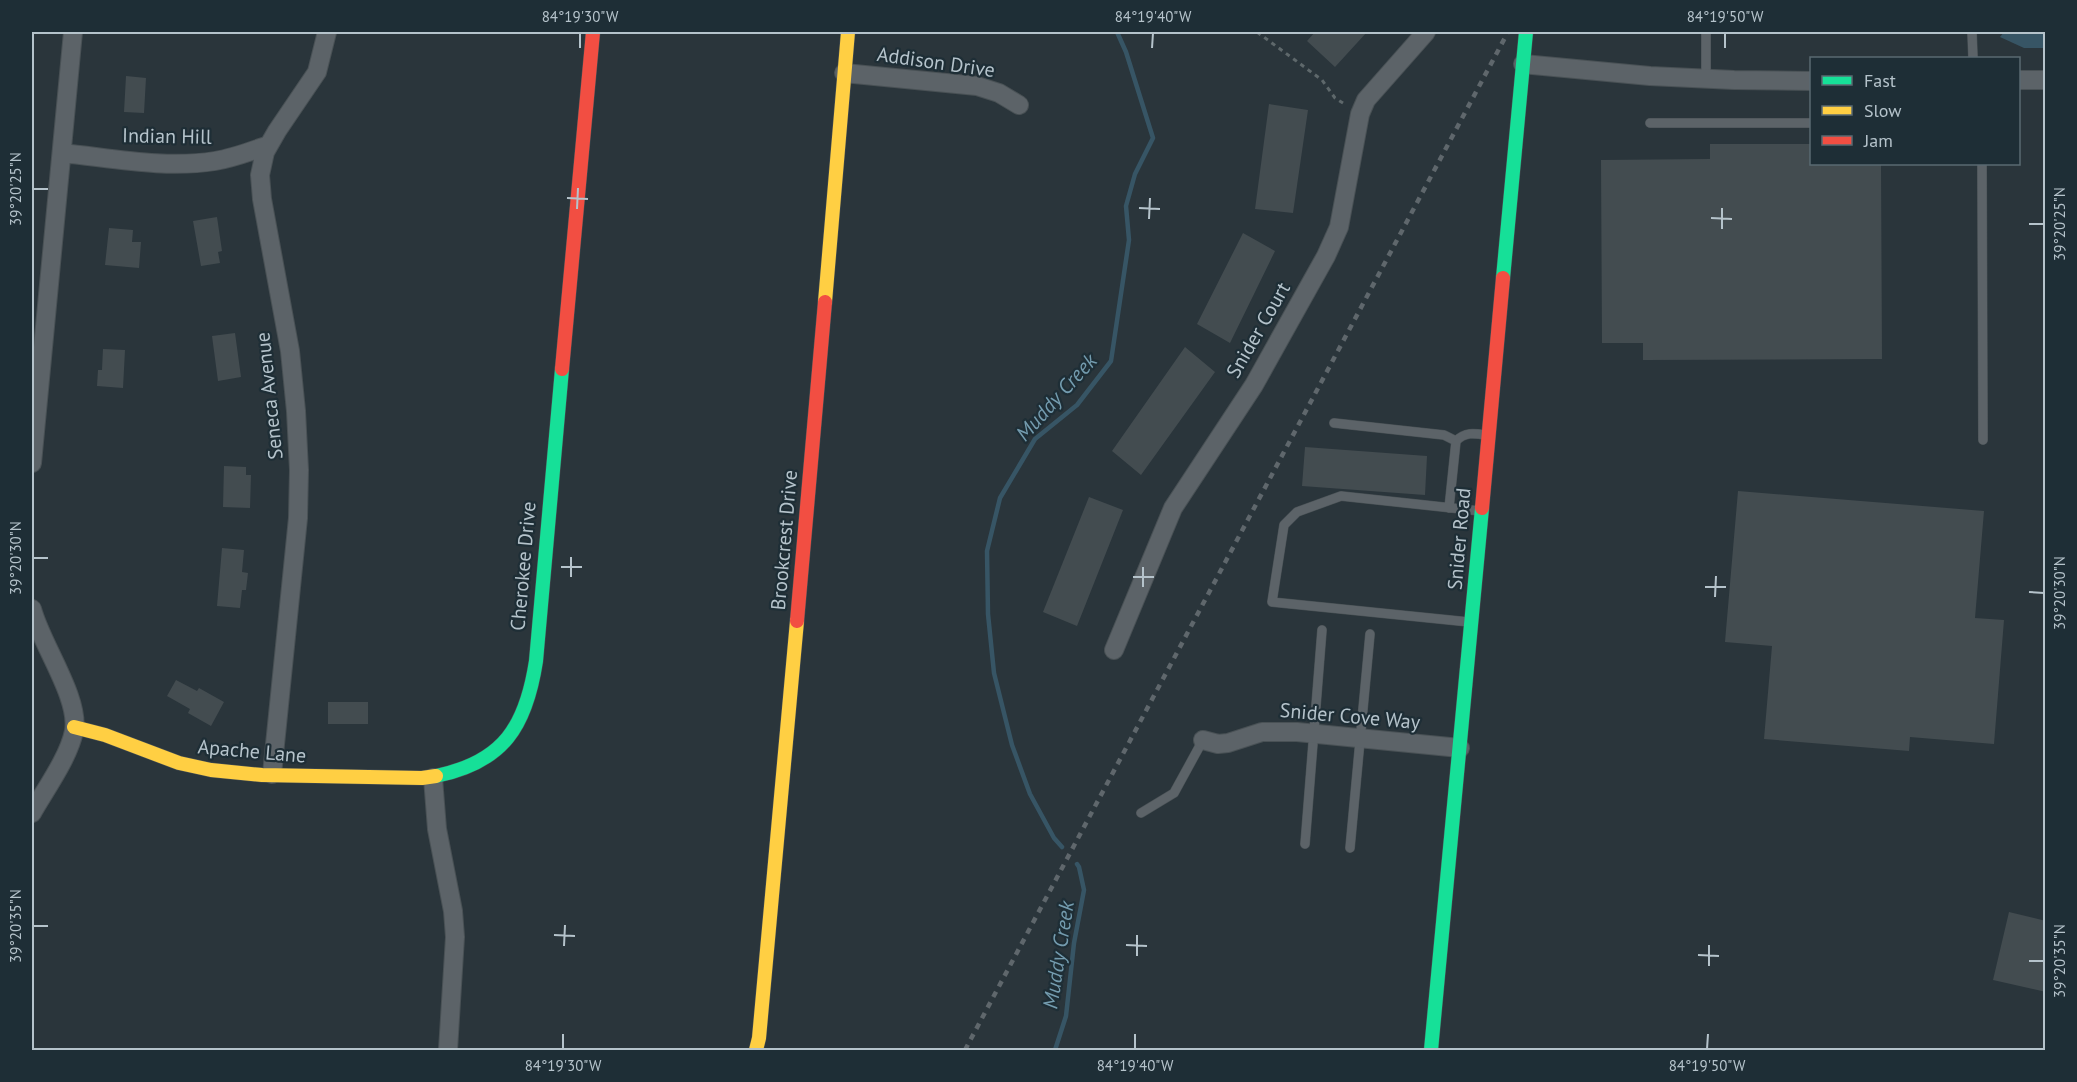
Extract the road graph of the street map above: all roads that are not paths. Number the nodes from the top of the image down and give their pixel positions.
1 (73, 32) edge
2 (327, 32) edge
3 (593, 32) edge
4 (848, 32) edge
5 (1426, 32) edge
6 (1526, 32) edge
7 (1706, 32) edge
8 (1972, 32) edge
9 (1973, 57) edge
10 (1523, 64) junction
11 (844, 73) junction
12 (1706, 79) junction
13 (2046, 80) edge
14 (1810, 81) edge
15 (2020, 81) edge
16 (1019, 105) dead end
17 (1650, 123) dead end
18 (1810, 123) edge
19 (268, 145) junction
20 (62, 153) junction
21 (1982, 165) edge
22 (1335, 423) dead end
23 (1489, 435) junction
24 (1456, 441) junction
25 (1983, 441) dead end
26 (32, 463) edge
27 (1449, 508) junction
28 (1482, 511) junction
29 (32, 609) edge
30 (1471, 622) junction
31 (1322, 630) dead end
32 (1370, 634) dead end
33 (1114, 650) dead end
34 (74, 727) junction
35 (1312, 734) junction
36 (1359, 738) junction
37 (1203, 740) joint
38 (1460, 748) junction
39 (272, 774) junction
40 (434, 778) junction
41 (32, 813) edge
42 (1141, 813) dead end
43 (1305, 844) dead end
44 (1350, 848) dead end
45 (448, 1050) edge
46 (756, 1050) edge
47 (1431, 1050) edge

1 - 20 street
2 - 19 street, Seneca Avenue
3 - 40 street, Cherokee Drive
4 - 11 street, Brookcrest Drive
5 - 33 street, Snider Court
6 - 10 street, Snider Road
7 - 12 lane
8 - 9 lane
10 - 12 street
10 - 23 street, Snider Road
11 - 16 street, Addison Drive
11 - 46 street, Brookcrest Drive
12 - 14 street
13 - 15 street
17 - 18 lane
19 - 20 street, Indian Hill
19 - 39 street, Seneca Avenue
20 - 26 street
21 - 25 lane
22 - 24 lane
23 - 24 lane
23 - 28 street, Snider Road
24 - 27 lane
27 - 28 lane
27 - 30 lane
28 - 30 street, Snider Road
29 - 34 street
30 - 38 street, Snider Road
31 - 35 lane
32 - 36 lane
34 - 39 street, Apache Lane
34 - 41 street
35 - 36 street, Snider Cove Way
35 - 37 street, Snider Cove Way
35 - 43 lane
36 - 38 street, Snider Cove Way
36 - 44 lane
37 - 42 lane
38 - 47 street, Snider Road
39 - 40 street, Apache Lane
40 - 45 street

